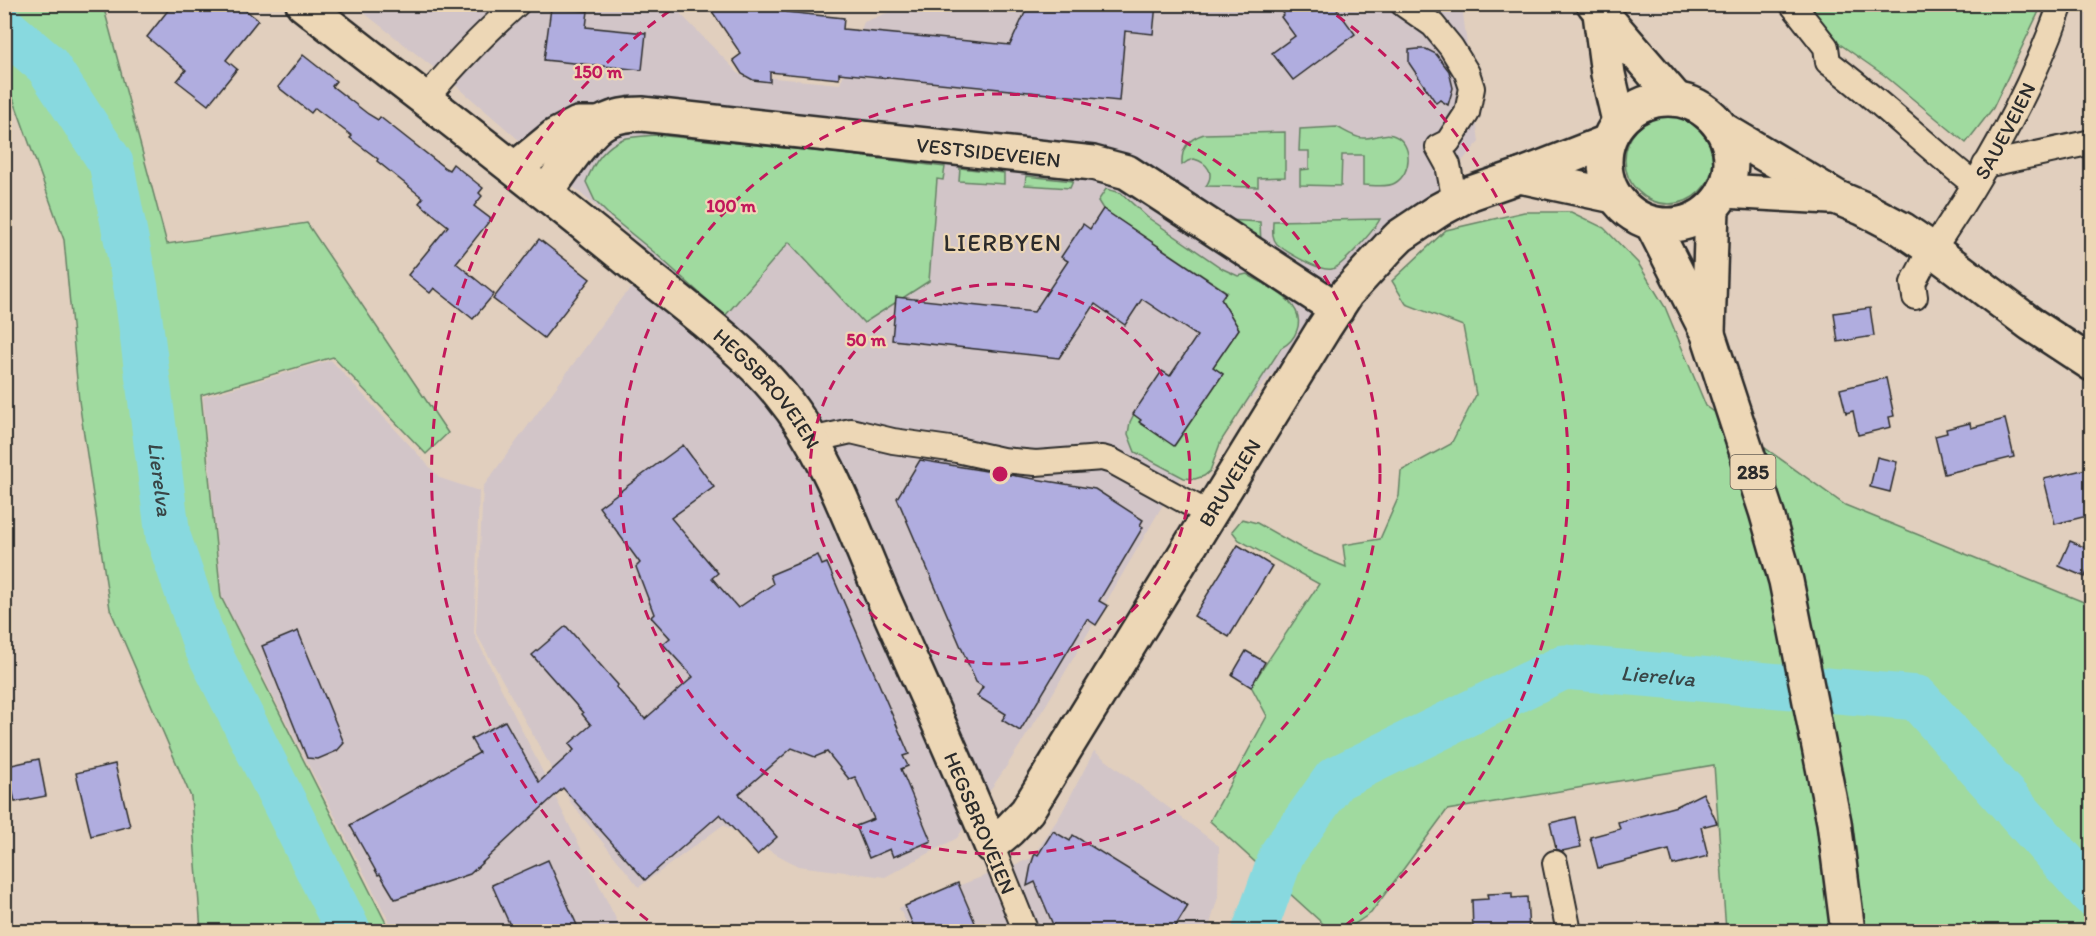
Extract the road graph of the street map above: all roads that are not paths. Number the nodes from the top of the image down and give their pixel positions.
1 (303, 4) edge
2 (517, 4) edge
3 (1403, 4) edge
4 (1792, 4) edge
5 (2061, 4) edge
6 (1597, 9) edge
7 (1676, 99) junction
8 (425, 100) junction
9 (600, 124) junction
10 (1722, 129) junction
11 (1613, 131) junction
12 (2091, 142) edge
13 (516, 168) junction
14 (1979, 175) junction
15 (1520, 176) junction
16 (546, 193) junction
17 (1614, 196) junction
18 (1838, 198) junction
19 (1718, 200) junction
20 (1455, 201) junction
21 (1652, 224) junction
22 (1933, 250) junction
23 (1915, 297) dead end
24 (1337, 309) junction
25 (1708, 334) junction
26 (2091, 364) edge
27 (811, 440) junction
28 (1209, 514) junction
29 (991, 845) junction
30 (1555, 863) dead end
31 (1026, 932) edge
32 (1569, 932) edge
33 (1848, 932) edge

1 - 8 street, HEGSBROVEIEN
2 - 8 street
3 - 20 street
4 - 14 street
5 - 14 street, SAUEVEIEN
6 - 7 street, 285
6 - 11 street, 285
7 - 10 street, 285
7 - 11 street, 285
8 - 13 street, HEGSBROVEIEN
9 - 13 street, VESTSIDEVEIEN
9 - 16 street, VESTSIDEVEIEN
9 - 24 street, VESTSIDEVEIEN
10 - 18 street
10 - 19 street, 285
11 - 15 street, BRUVEIEN
11 - 17 street, 285
12 - 14 street
13 - 16 street, HEGSBROVEIEN
14 - 22 street, SAUEVEIEN
15 - 17 street
15 - 20 street, BRUVEIEN
16 - 27 street, HEGSBROVEIEN
17 - 21 street, 285
18 - 19 street
18 - 22 street
19 - 21 street
19 - 25 street, 285
20 - 24 street, BRUVEIEN
21 - 25 street, 285
22 - 23 street
22 - 26 street
24 - 28 street, BRUVEIEN
25 - 33 street, 285
27 - 28 street
27 - 29 street, HEGSBROVEIEN
28 - 29 street, BRUVEIEN
29 - 31 street, HEGSBROVEIEN
30 - 32 street

